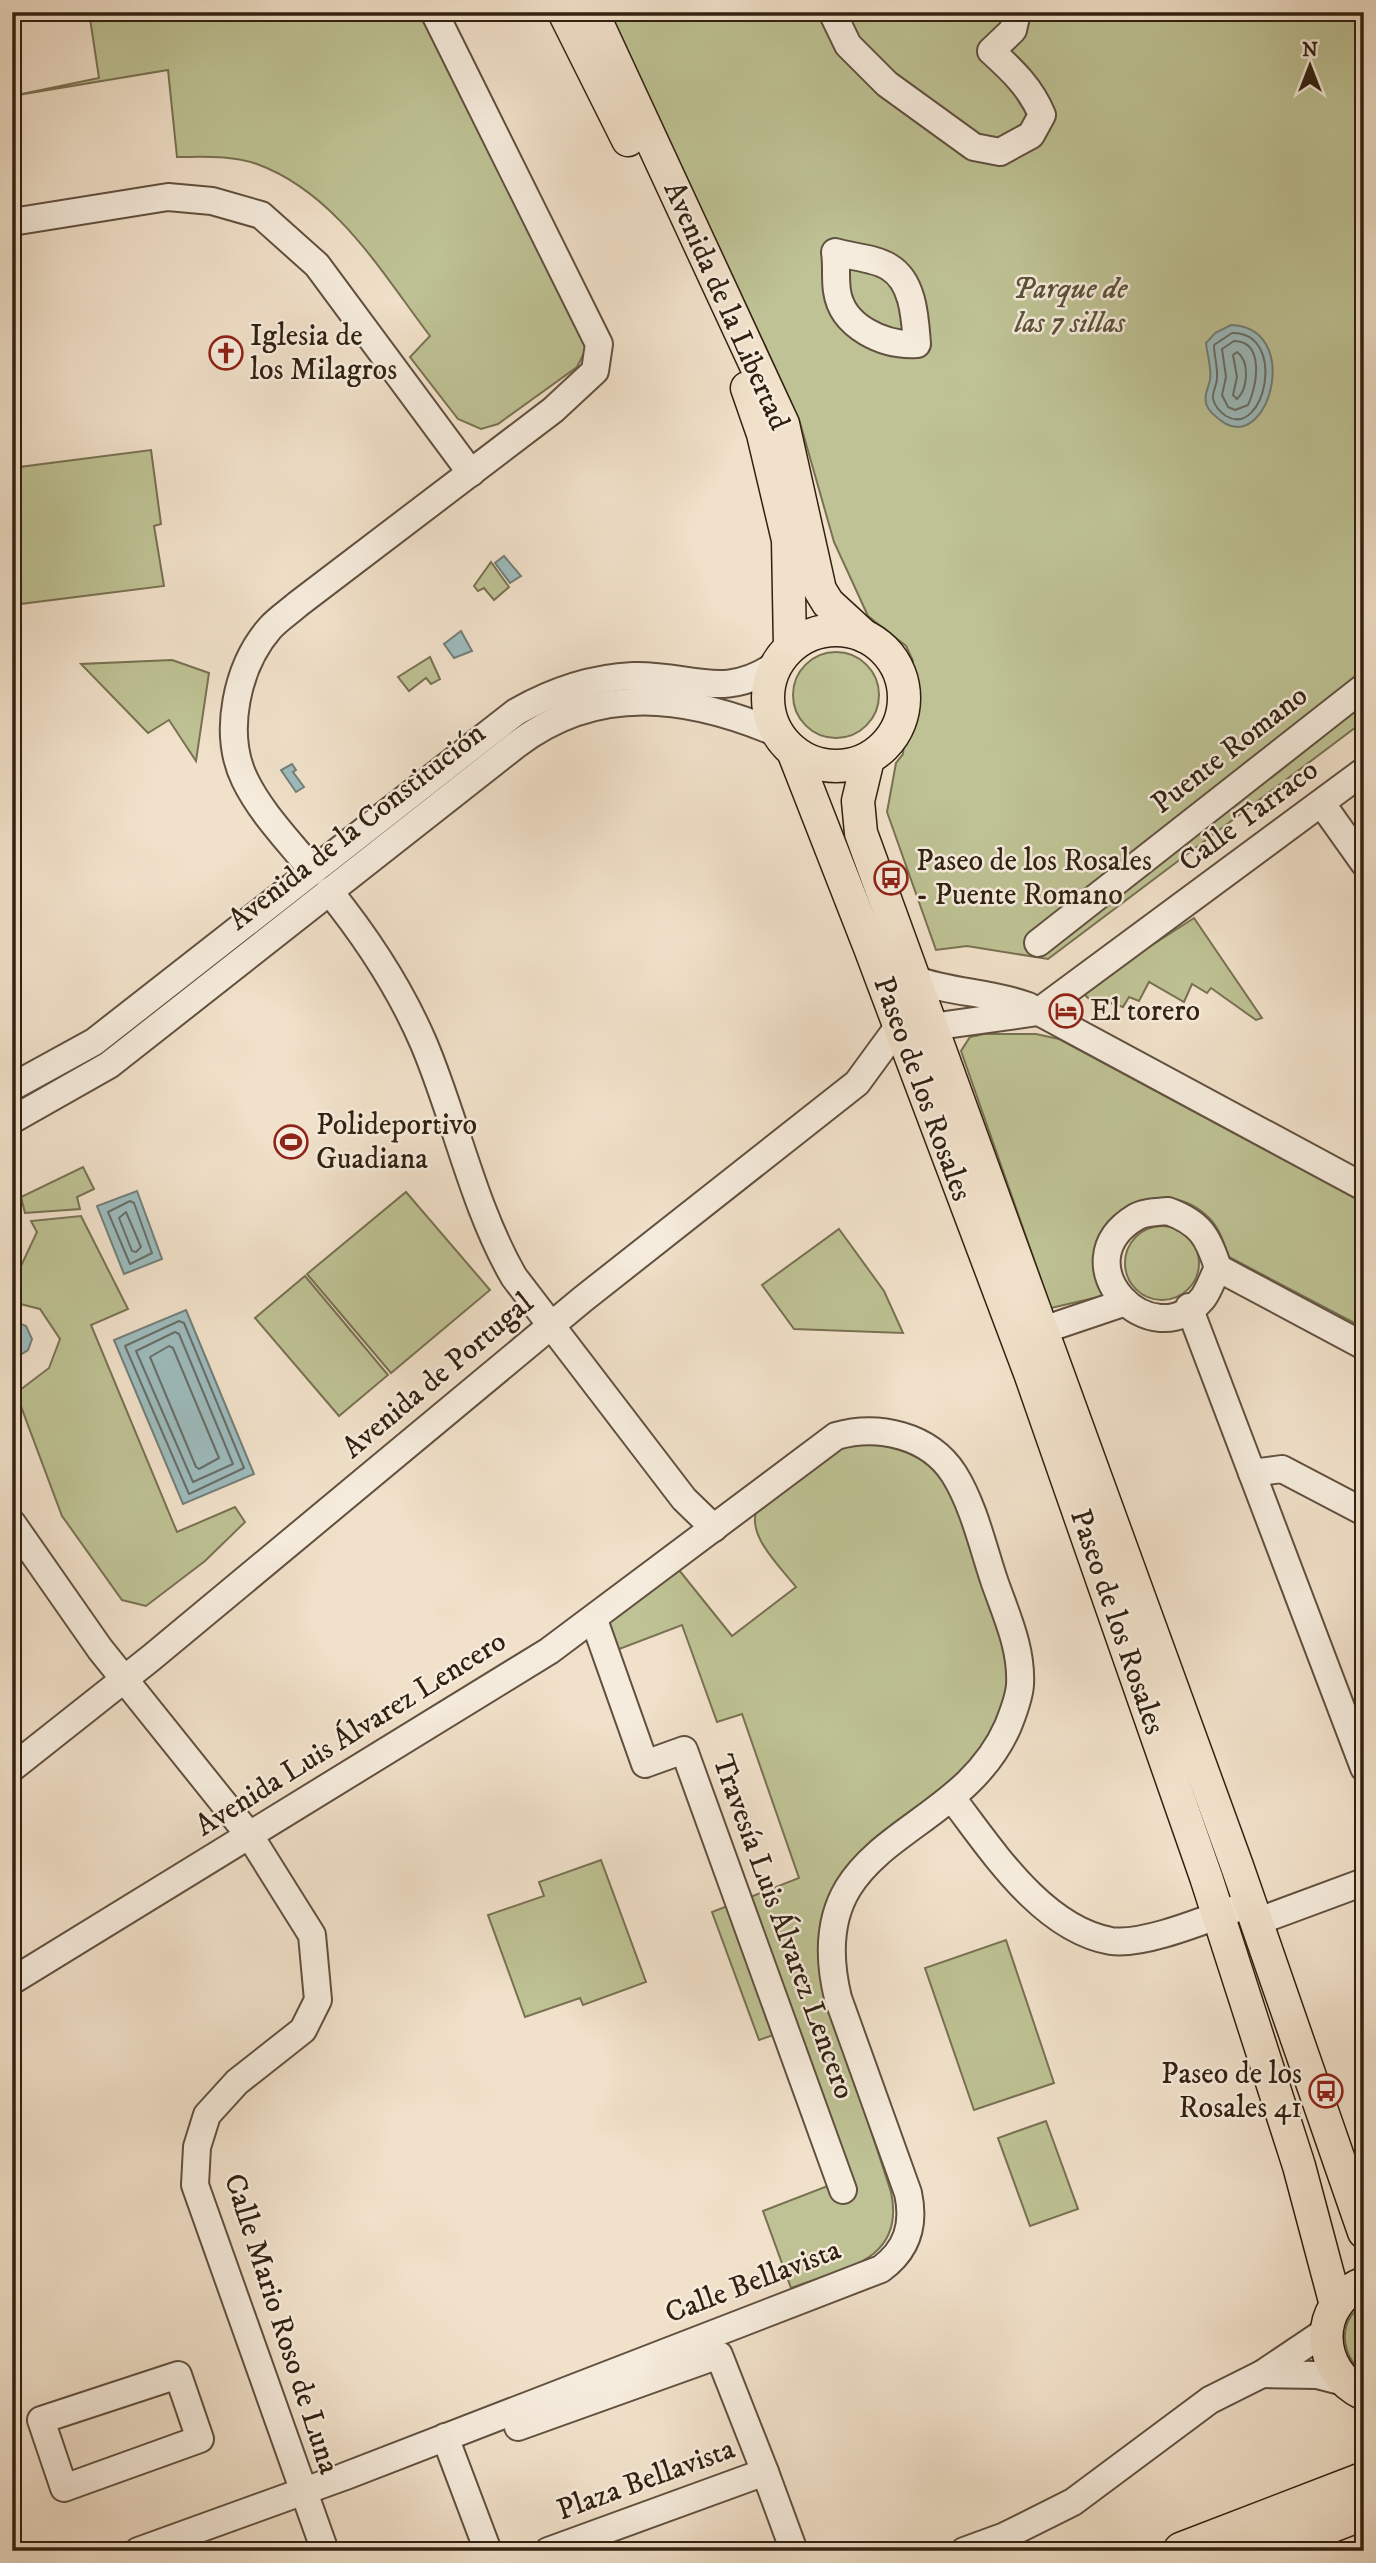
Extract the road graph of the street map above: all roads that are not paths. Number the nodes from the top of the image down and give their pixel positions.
1 (435, 12) edge
2 (564, 12) edge
3 (592, 12) edge
4 (832, 12) edge
5 (1017, 12) edge
6 (12, 222) edge
7 (471, 473) junction
8 (864, 636) junction
9 (783, 656) junction
10 (1364, 687) edge
11 (785, 742) junction
12 (868, 758) junction
13 (1364, 771) edge
14 (1322, 804) junction
15 (1364, 863) edge
16 (312, 870) junction
17 (329, 891) junction
18 (1038, 943) dead end
19 (870, 948) junction
20 (914, 979) junction
21 (1038, 1012) junction
22 (898, 1027) junction
23 (931, 1027) junction
24 (12, 1087) edge
25 (12, 1120) edge
26 (1364, 1187) edge
27 (1217, 1268) junction
28 (1124, 1303) junction
29 (1189, 1307) junction
30 (550, 1326) junction
31 (1040, 1331) junction
32 (1364, 1346) edge
33 (1252, 1473) junction
34 (1364, 1512) edge
35 (12, 1523) edge
36 (714, 1528) junction
37 (594, 1620) junction
38 (126, 1678) junction
39 (12, 1768) edge
40 (1364, 1768) edge
41 (952, 1798) junction
42 (250, 1836) junction
43 (1364, 1882) edge
44 (1252, 1913) junction
45 (1219, 1915) junction
46 (12, 1981) edge
47 (1338, 2156) junction
48 (1364, 2175) edge
49 (843, 2190) dead end
50 (1364, 2232) edge
51 (1364, 2283) edge
52 (1331, 2318) junction
53 (715, 2344) junction
54 (1262, 2374) junction
55 (178, 2375) joint
56 (1354, 2388) edge
57 (448, 2444) junction
58 (765, 2472) junction
59 (1364, 2481) edge
60 (302, 2492) junction
61 (1338, 2511) edge
62 (138, 2551) edge
63 (325, 2551) edge
64 (488, 2551) edge
65 (548, 2551) edge
66 (794, 2551) edge
67 (964, 2551) edge
68 (1182, 2551) edge
69 (1260, 2551) edge

1 - 7 street
2 - 9 main road, Avenida de la Libertad
3 - 8 main road, Avenida de la Libertad
4 - 5 street
6 - 7 street
7 - 16 street
8 - 9 main road
8 - 12 main road
9 - 11 main road
9 - 16 street, Avenida de la Constitución
10 - 18 street, Puente Romano
11 - 12 main road
11 - 17 street, Avenida de la Constitución
11 - 19 main road, Paseo de los Rosales
12 - 20 main road, Paseo de los Rosales
13 - 14 street, Calle Tarraco
14 - 15 street
14 - 21 street, Calle Tarraco
16 - 24 street, Avenida de la Constitución
17 - 25 street, Avenida de la Constitución
17 - 30 street
19 - 22 main road, Paseo de los Rosales
19 - 23 street, Paseo de los Rosales
20 - 21 street
20 - 23 main road, Paseo de los Rosales
21 - 23 street
21 - 26 street
22 - 30 street, Avenida de Portugal
22 - 45 main road, Paseo de los Rosales
23 - 31 main road, Paseo de los Rosales
27 - 28 street
27 - 29 street
27 - 32 street
28 - 29 street
28 - 31 street
29 - 33 street
30 - 36 street
30 - 38 street, Avenida de Portugal
31 - 44 main road, Paseo de los Rosales
33 - 34 street
33 - 40 street
35 - 38 street, Calle Mario Roso de Luna
36 - 37 street, Avenida Luis Álvarez Lencero
36 - 41 street, Calle Bellavista
37 - 42 street, Avenida Luis Álvarez Lencero
37 - 49 street, Travesía Luis Álvarez Lencero
38 - 39 street, Avenida de Portugal
38 - 42 street, Calle Mario Roso de Luna
41 - 45 street
41 - 53 street, Calle Bellavista
42 - 46 street, Avenida Luis Álvarez Lencero
42 - 60 street, Calle Mario Roso de Luna
43 - 44 street
44 - 45 street
44 - 47 main road, Paseo de los Rosales
45 - 52 main road, Paseo de los Rosales
47 - 48 street
47 - 50 main road, Paseo de los Rosales
51 - 52 main road
52 - 54 street
52 - 56 main road, Paseo de los Rosales
53 - 57 street, Calle Bellavista
53 - 58 street, Plaza Bellavista
54 - 56 street
54 - 67 street
55 - 55 street
57 - 60 street, Calle Bellavista
57 - 64 street
58 - 65 street, Plaza Bellavista
58 - 66 street
59 - 61 highway
60 - 62 street, Calle Bellavista
60 - 63 street, Calle Mario Roso de Luna
61 - 68 highway
61 - 69 highway

